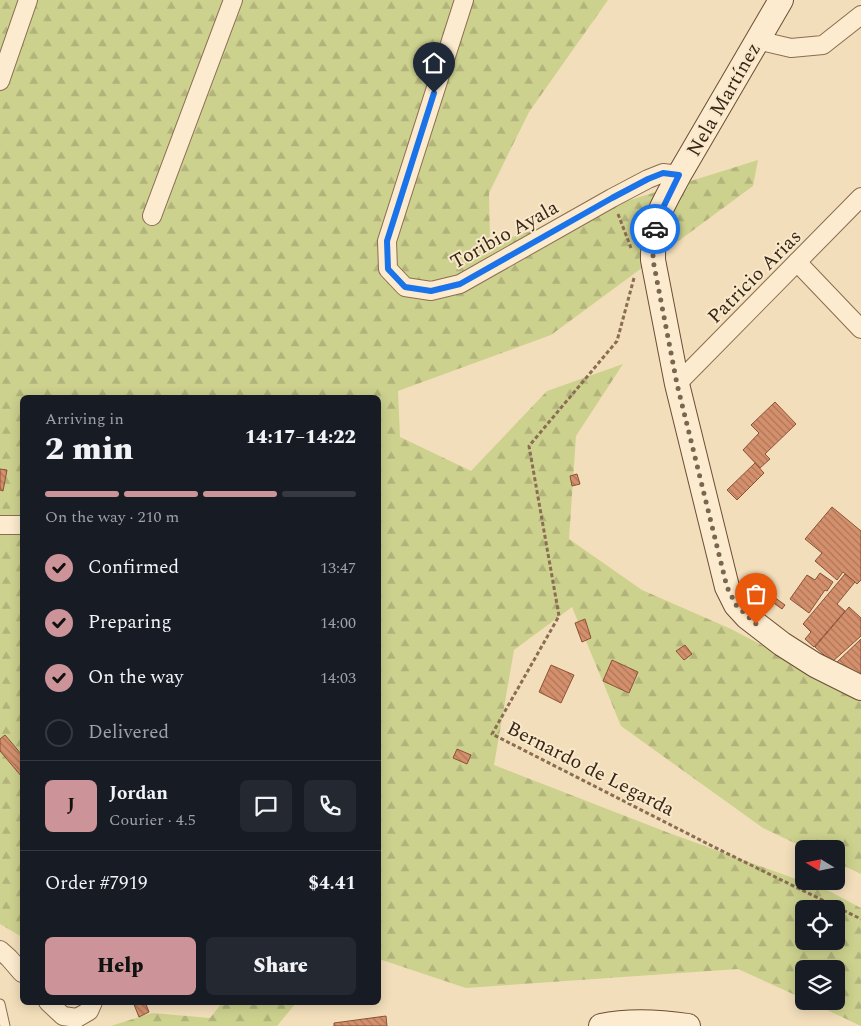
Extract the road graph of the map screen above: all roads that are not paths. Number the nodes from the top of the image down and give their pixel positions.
1 (28, 0) edge
2 (233, 0) edge
3 (464, 0) edge
4 (781, 0) edge
5 (861, 15) edge
6 (757, 40) junction
7 (0, 81) edge
8 (679, 175) junction
9 (861, 197) edge
10 (152, 216) dead end
11 (797, 262) junction
12 (861, 329) edge
13 (677, 384) junction
14 (0, 525) edge
15 (20, 526) edge
16 (861, 688) edge
17 (0, 950) edge
18 (20, 971) edge
19 (0, 1004) edge
20 (51, 1005) edge
21 (92, 1005) edge
22 (5, 1026) edge
23 (601, 1026) edge
24 (688, 1026) edge

1 - 7 street
2 - 10 street
3 - 8 street, Toribio Ayala
4 - 6 main road, Nela Martínez
5 - 6 street
6 - 8 main road, Nela Martínez
8 - 13 main road, Nela Martínez
9 - 11 street, Patricio Arias
11 - 12 street
11 - 13 street, Patricio Arias
13 - 16 main road, Nela Martínez
14 - 15 street
17 - 18 street
19 - 22 lane
20 - 21 street
23 - 24 main road

